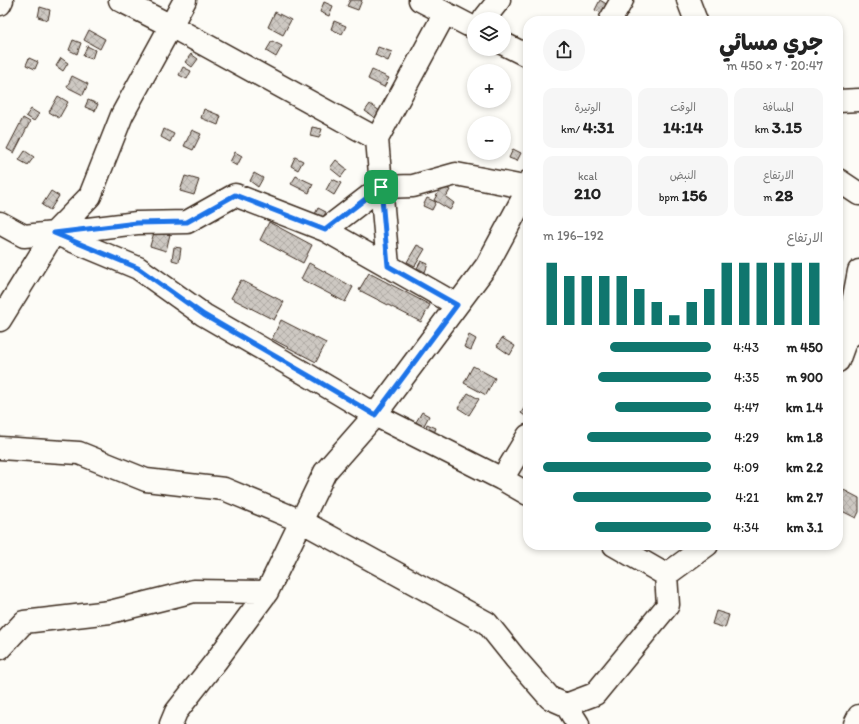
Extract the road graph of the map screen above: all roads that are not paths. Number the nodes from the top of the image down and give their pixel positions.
1 (2, 0) edge
2 (120, 0) edge
3 (185, 0) edge
4 (420, 0) edge
5 (500, 0) edge
6 (622, 0) edge
7 (688, 0) edge
8 (0, 4) edge
9 (490, 12) edge
10 (445, 13) junction
11 (613, 16) edge
12 (694, 16) edge
13 (467, 24) edge
14 (171, 26) junction
15 (511, 48) edge
16 (523, 54) edge
17 (859, 100) edge
18 (843, 101) edge
19 (377, 138) junction
20 (843, 183) edge
21 (381, 187) junction
22 (523, 187) edge
23 (859, 194) edge
24 (523, 198) edge
25 (0, 223) edge
26 (325, 230) junction
27 (54, 233) junction
28 (388, 266) junction
29 (859, 271) edge
30 (457, 305) junction
31 (0, 320) edge
32 (852, 334) edge
33 (843, 351) edge
34 (375, 415) junction
35 (523, 444) edge
36 (0, 448) edge
37 (502, 479) junction
38 (523, 491) edge
39 (301, 521) junction
40 (622, 550) edge
41 (700, 550) edge
42 (666, 576) junction
43 (266, 592) junction
44 (0, 648) edge
45 (566, 705) junction
46 (859, 716) edge
47 (171, 724) edge
48 (578, 724) edge
49 (855, 724) edge

1 - 8 street
2 - 14 street
3 - 14 street
4 - 10 street
5 - 9 street
6 - 11 street
7 - 12 street
10 - 13 street
10 - 19 street
14 - 19 street
14 - 27 street
15 - 16 street
17 - 18 street
19 - 21 street
20 - 23 street
21 - 22 street
21 - 26 street
21 - 28 street
24 - 30 street
25 - 27 street
26 - 27 street
26 - 28 street
27 - 31 street
27 - 34 street
28 - 30 street
29 - 32 street
30 - 34 street
32 - 33 street
34 - 37 street
34 - 39 street
35 - 37 street
36 - 39 street
37 - 38 street
39 - 43 street
39 - 45 street
40 - 42 street
41 - 42 street
42 - 45 street
43 - 44 street
43 - 47 street
45 - 48 street
46 - 49 street

